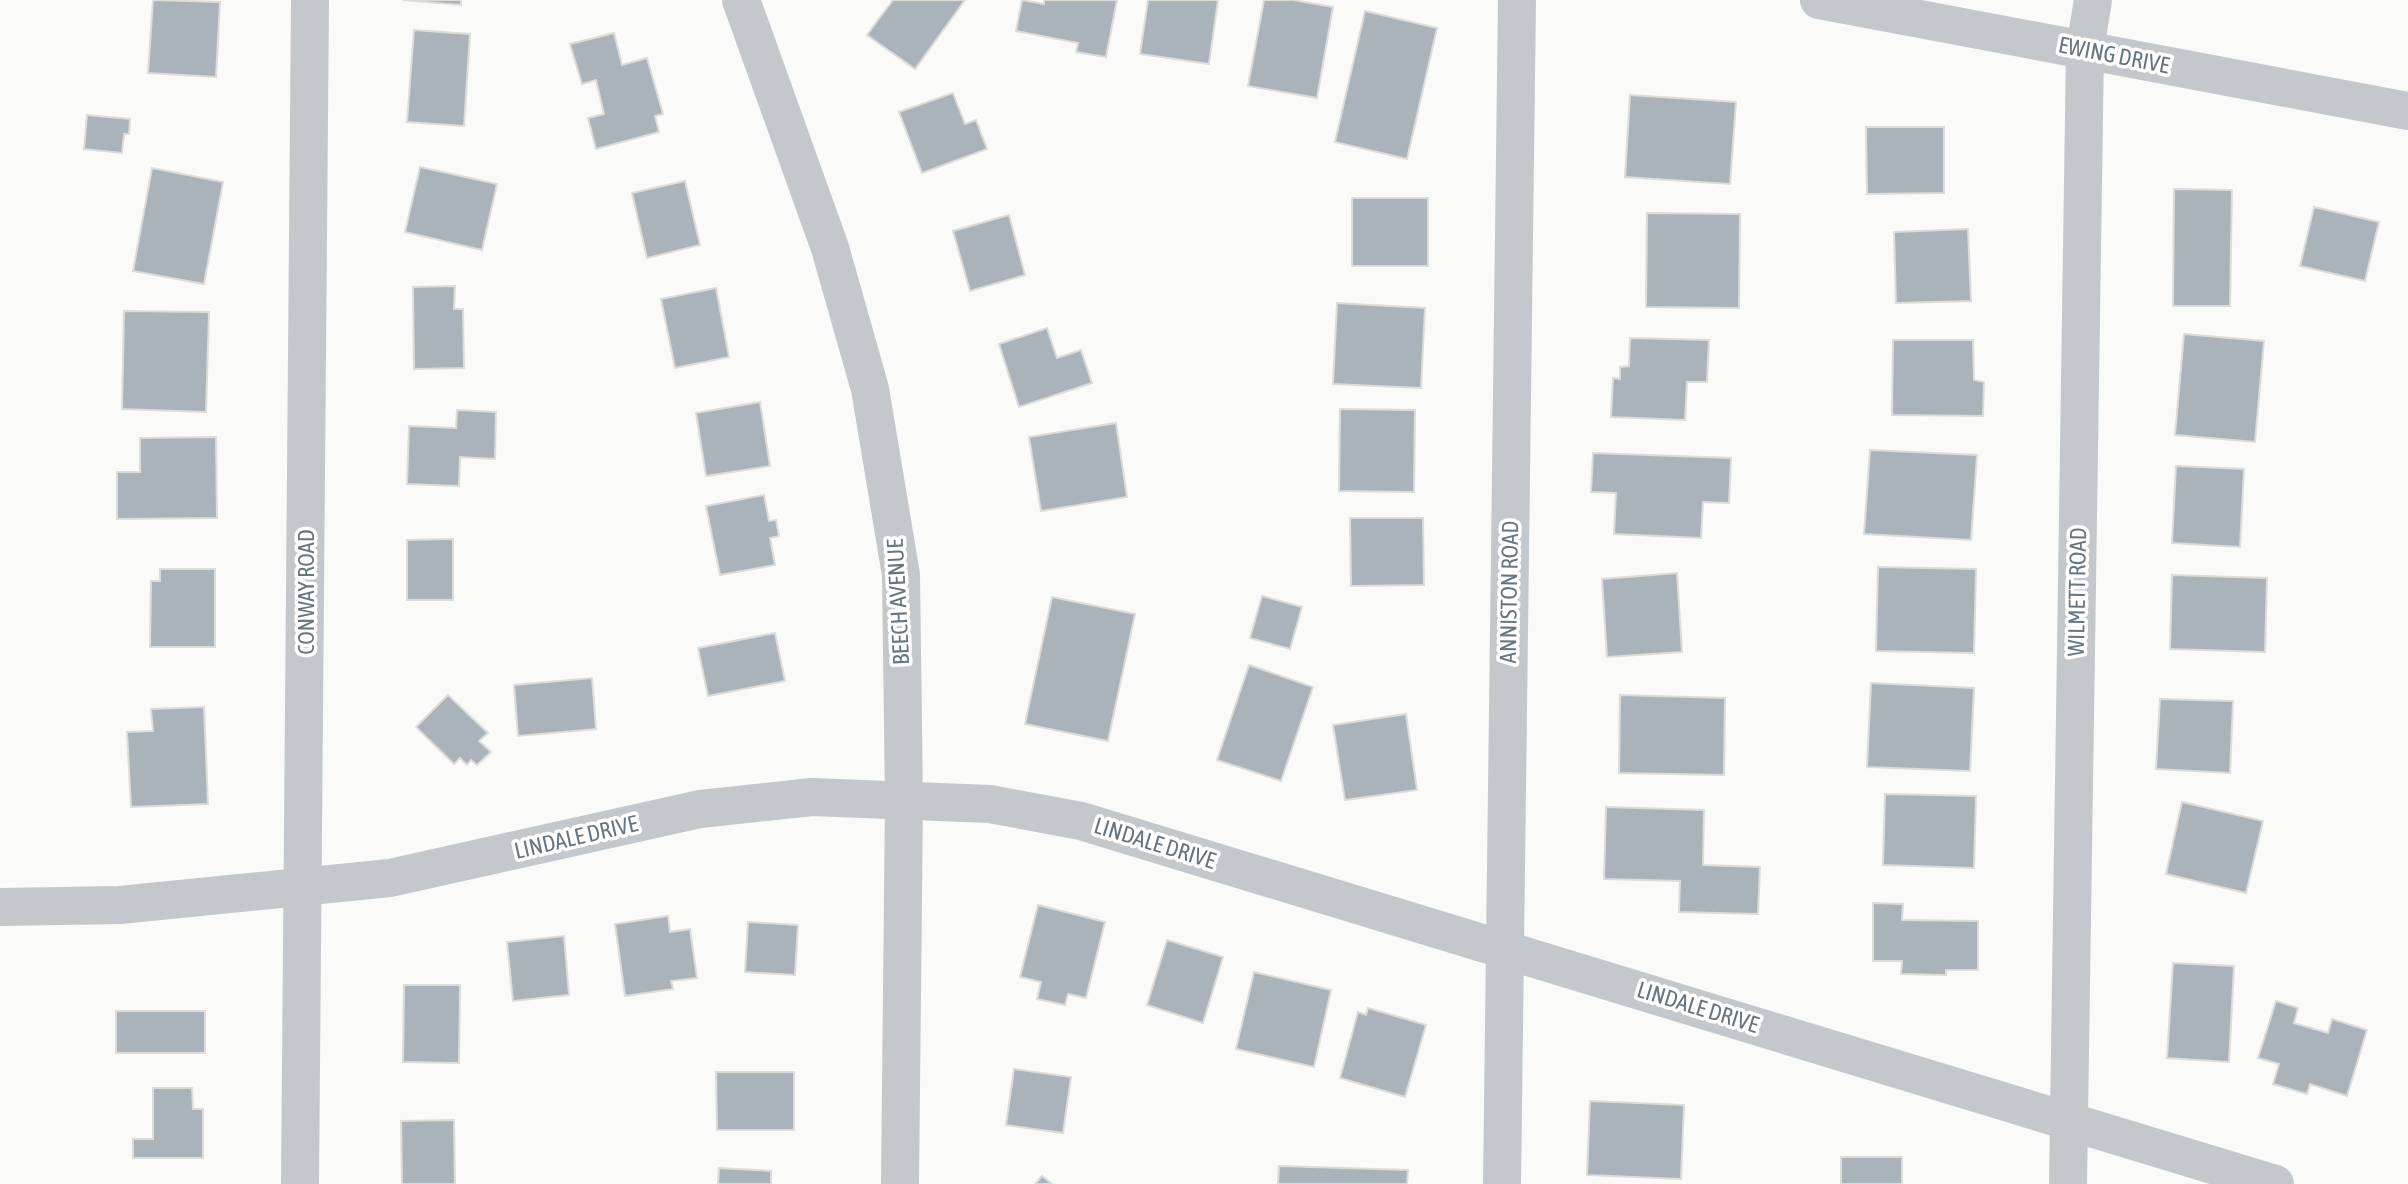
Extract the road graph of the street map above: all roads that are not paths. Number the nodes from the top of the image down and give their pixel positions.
1 (310, 0) edge
2 (741, 0) edge
3 (1517, 0) edge
4 (1819, 0) edge
5 (2093, 0) edge
6 (2085, 49) junction
7 (2408, 111) edge
8 (904, 801) junction
9 (304, 887) junction
10 (0, 907) edge
11 (1504, 948) junction
12 (2069, 1121) junction
13 (300, 1184) edge
14 (900, 1184) edge
15 (1502, 1184) edge
16 (2068, 1184) edge
17 (2275, 1184) edge

1 - 9 street, CONWAY ROAD
2 - 8 street, BEECH AVENUE
3 - 11 street, ANNISTON ROAD
4 - 6 street, EWING DRIVE
5 - 6 street, WILMETT ROAD
6 - 7 street, EWING DRIVE
6 - 12 street, WILMETT ROAD
8 - 9 street, LINDALE DRIVE
8 - 11 street, LINDALE DRIVE
8 - 14 street, BEECH AVENUE
9 - 10 street, LINDALE DRIVE
9 - 13 street, CONWAY ROAD
11 - 12 street, LINDALE DRIVE
11 - 15 street, ANNISTON ROAD
12 - 16 street, WILMETT ROAD
12 - 17 street, LINDALE DRIVE

